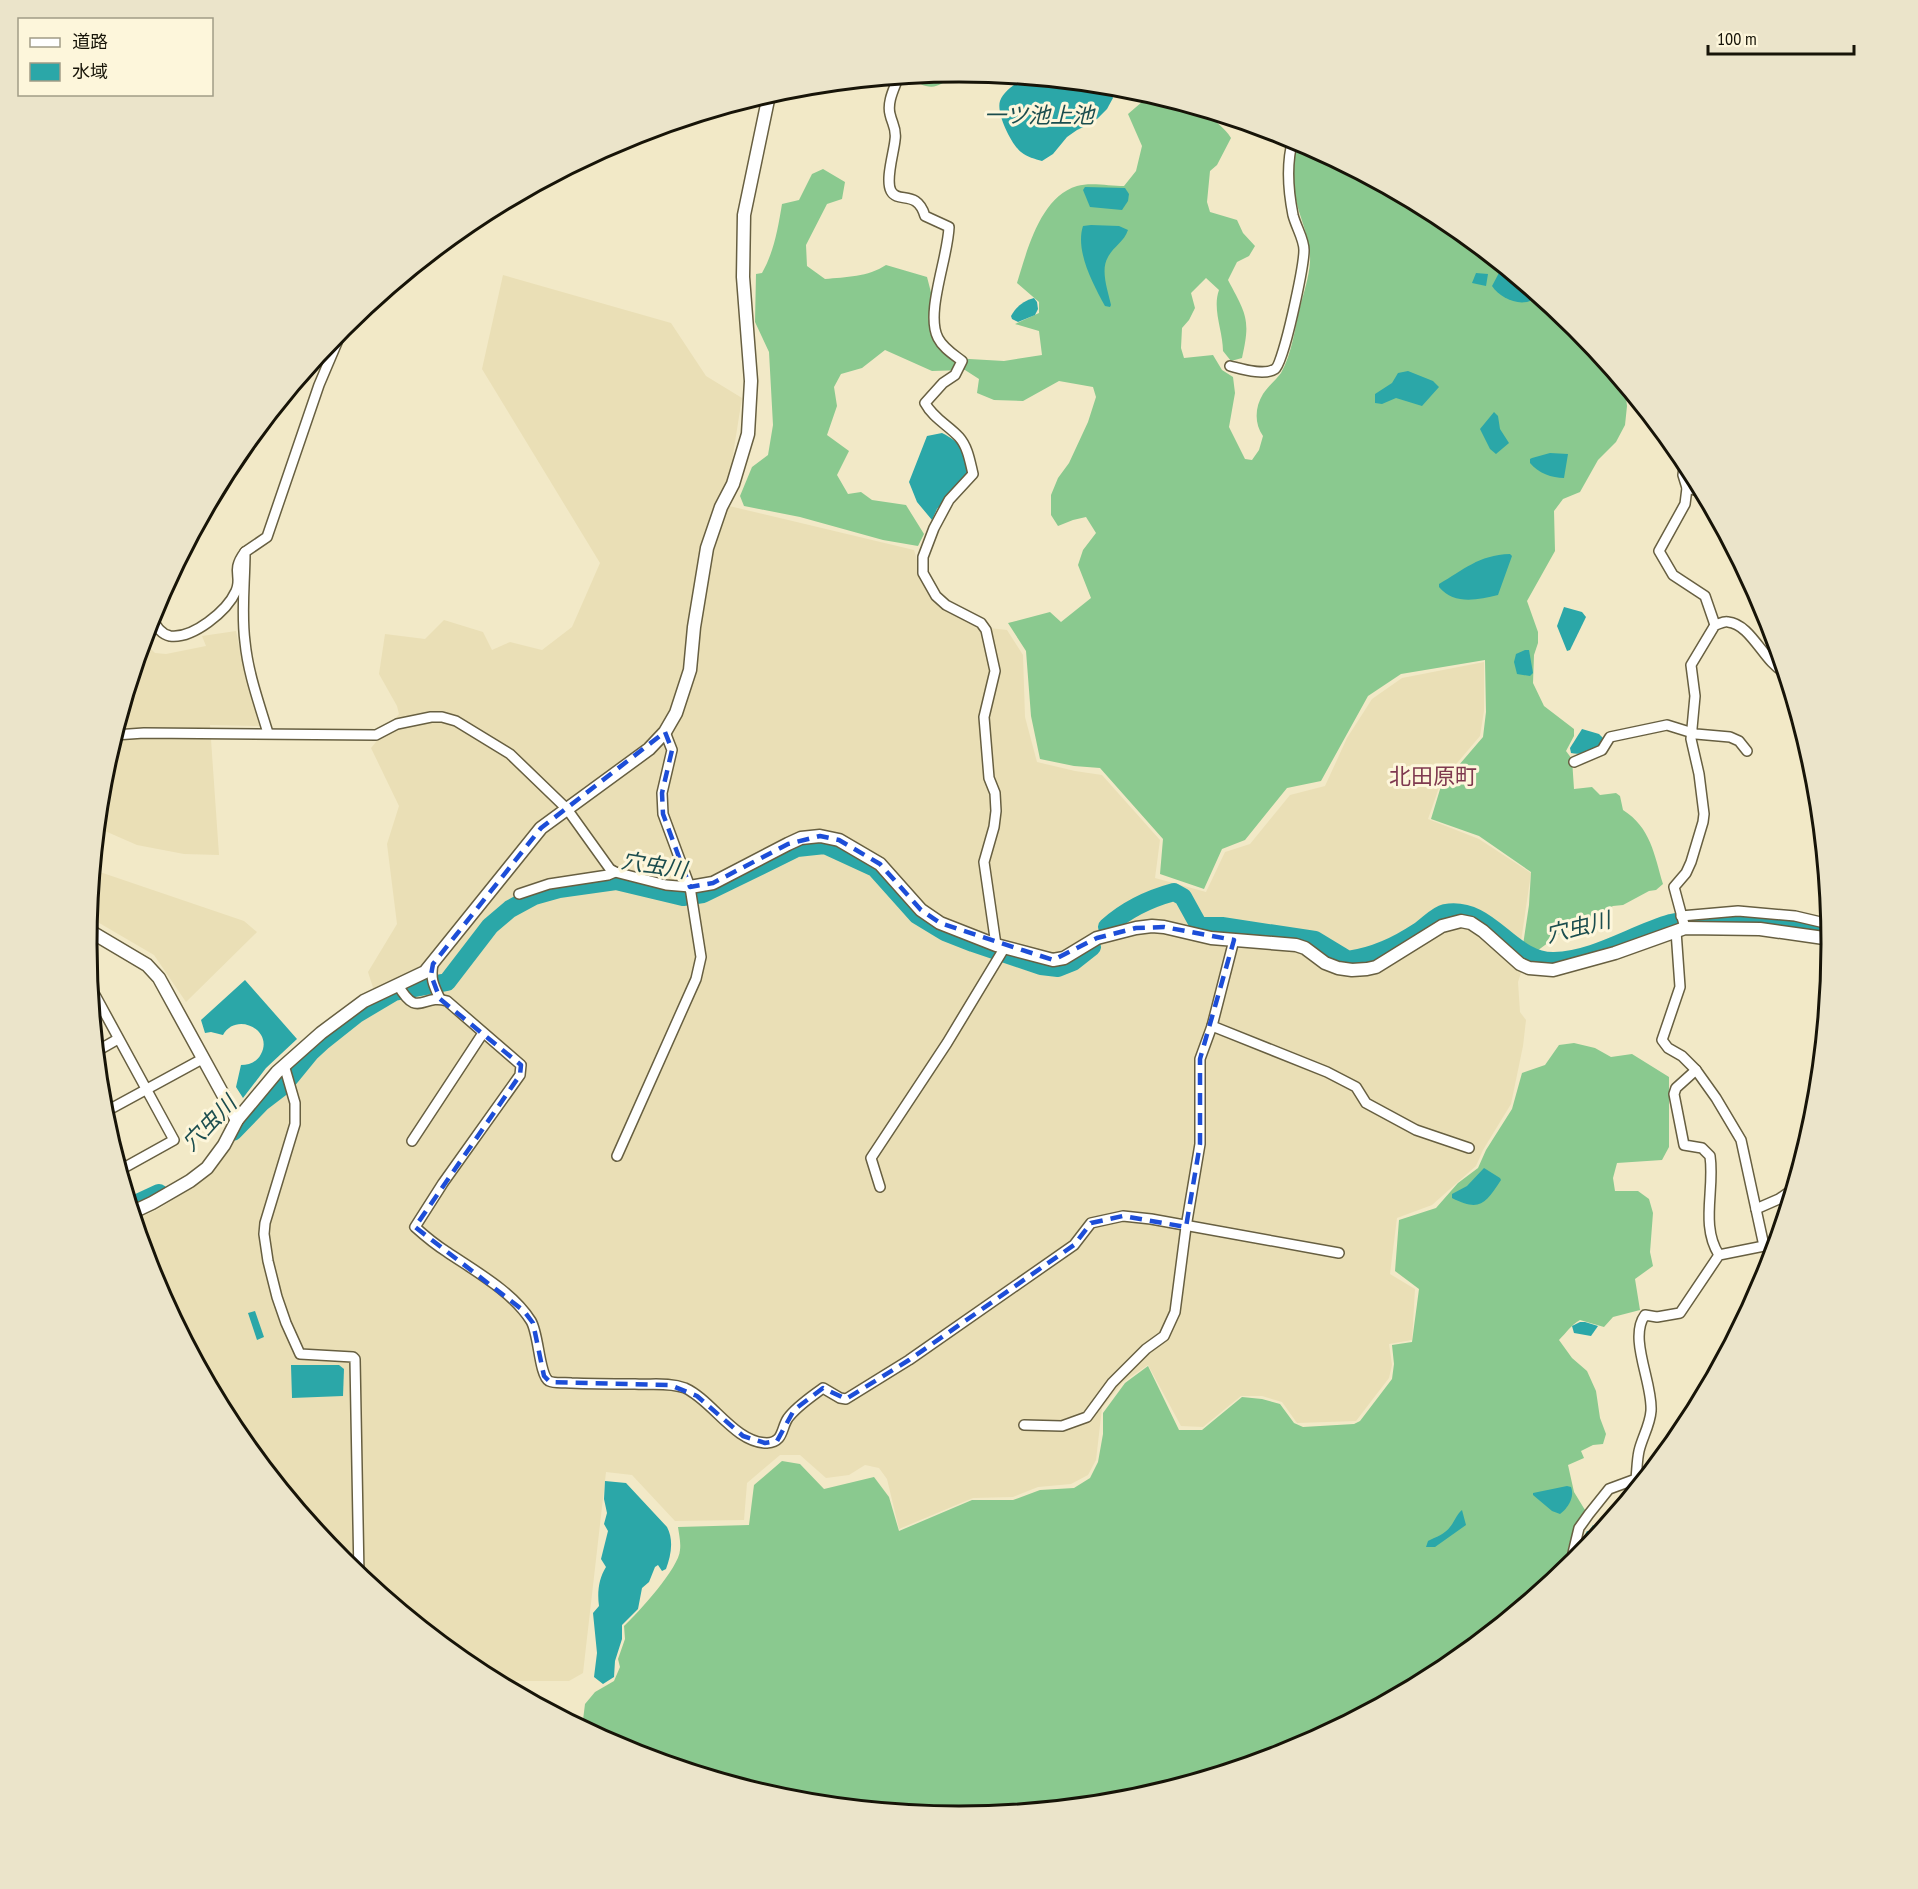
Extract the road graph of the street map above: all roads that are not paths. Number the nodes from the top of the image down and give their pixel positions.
1 (896, 85) edge
2 (767, 105) edge
3 (1291, 149) edge
4 (333, 353) edge
5 (1230, 366) dead end
6 (1684, 479) edge
7 (1687, 488) junction
8 (1690, 489) edge
9 (245, 552) junction
10 (1715, 625) junction
11 (158, 629) edge
12 (1774, 665) edge
13 (665, 732) junction
14 (1691, 732) junction
15 (268, 733) junction
16 (123, 734) edge
17 (1747, 751) dead end
18 (1574, 762) dead end
19 (567, 809) junction
20 (615, 872) junction
21 (690, 887) junction
22 (519, 894) dead end
23 (1681, 916) junction
24 (1820, 922) edge
25 (1681, 930) junction
26 (1821, 938) edge
27 (97, 940) edge
28 (1234, 940) junction
29 (1001, 946) junction
30 (433, 964) junction
31 (398, 985) junction
32 (440, 999) junction
33 (99, 1003) edge
34 (1212, 1026) junction
35 (483, 1033) junction
36 (118, 1039) junction
37 (103, 1047) edge
38 (204, 1058) junction
39 (284, 1065) junction
40 (1696, 1070) junction
41 (146, 1089) junction
42 (113, 1107) edge
43 (237, 1120) junction
44 (412, 1141) dead end
45 (1469, 1148) dead end
46 (617, 1156) dead end
47 (126, 1167) edge
48 (880, 1187) dead end
49 (1783, 1196) edge
50 (139, 1209) edge
51 (1756, 1209) junction
52 (1186, 1227) junction
53 (1339, 1254) dead end
54 (1719, 1256) junction
55 (1024, 1425) dead end
56 (1636, 1477) edge
57 (1634, 1480) edge
58 (1574, 1548) edge
59 (359, 1563) edge

1 - 29 street
2 - 13 street
3 - 5 street
4 - 9 street
6 - 7 street
7 - 8 street
7 - 10 street
9 - 11 street
9 - 15 street
10 - 12 street
10 - 14 street
13 - 19 street
13 - 21 street
14 - 17 street
14 - 18 street
14 - 23 street
15 - 16 street
15 - 19 street
19 - 20 street
19 - 30 street
20 - 21 street
20 - 22 street
21 - 29 street
21 - 46 street
23 - 24 street
23 - 25 street
25 - 26 street
25 - 28 street
25 - 40 street
27 - 38 street
28 - 29 street
28 - 34 street
29 - 48 street
30 - 31 street
30 - 32 street
31 - 32 street
31 - 39 street
32 - 35 street
33 - 36 street
34 - 45 street
34 - 52 street
35 - 44 street
35 - 52 street
36 - 37 street
36 - 41 street
38 - 41 street
38 - 43 street
39 - 43 street
39 - 59 street
40 - 51 street
40 - 54 street
41 - 42 street
41 - 47 street
43 - 50 street
49 - 51 street
51 - 54 street
52 - 53 street
52 - 55 street
54 - 56 street
57 - 58 street

